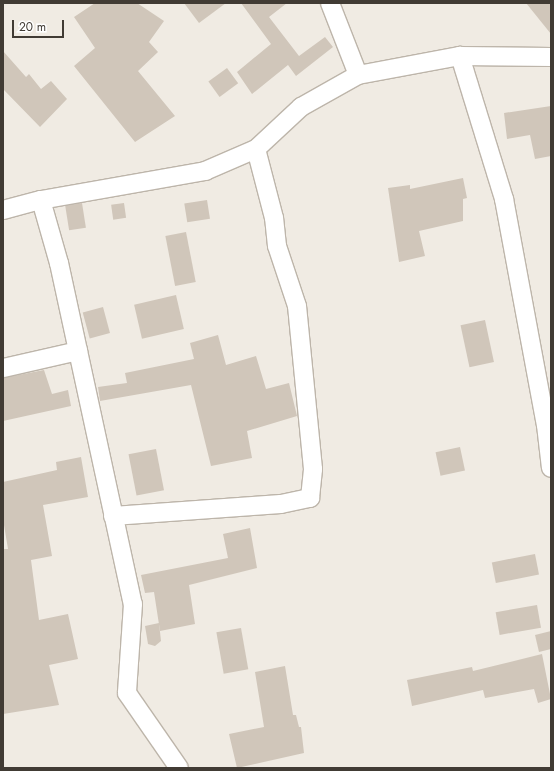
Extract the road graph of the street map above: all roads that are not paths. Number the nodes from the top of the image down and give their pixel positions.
1 (330, 3) edge
2 (460, 56) junction
3 (551, 57) edge
4 (358, 75) junction
5 (256, 148) junction
6 (41, 200) junction
7 (3, 210) edge
8 (78, 351) junction
9 (3, 368) edge
10 (551, 468) edge
11 (113, 516) junction
12 (179, 768) edge

1 - 4 street
2 - 3 street
2 - 4 street
2 - 10 street
4 - 5 street
5 - 6 street
5 - 11 street
6 - 7 street
6 - 8 street
8 - 9 street
8 - 11 street
11 - 12 street

